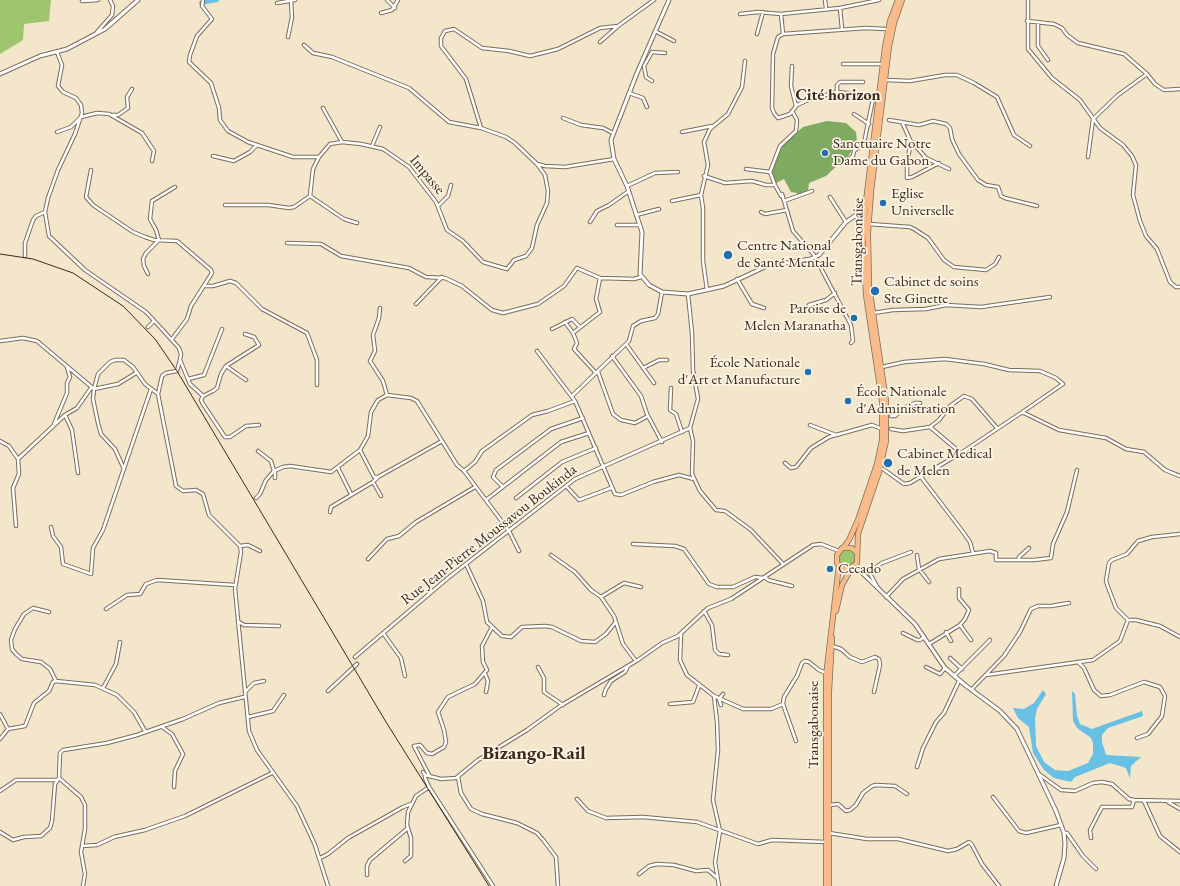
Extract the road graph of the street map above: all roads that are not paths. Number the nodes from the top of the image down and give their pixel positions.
1 (98, 0) edge
2 (110, 0) edge
3 (138, 0) edge
4 (203, 0) edge
5 (295, 0) edge
6 (387, 0) edge
7 (398, 0) edge
8 (654, 0) edge
9 (669, 0) edge
10 (825, 0) edge
11 (878, 0) edge
12 (902, 0) edge
13 (1028, 0) edge
14 (82, 1) edge
15 (896, 1) edge
16 (291, 2) junction
17 (277, 3) dead end
18 (395, 8) junction
19 (826, 8) junction
20 (840, 8) junction
21 (763, 12) junction
22 (381, 13) dead end
23 (740, 14) dead end
24 (781, 14) junction
25 (1027, 21) junction
26 (1038, 22) junction
27 (618, 26) junction
28 (842, 29) junction
29 (885, 29) dead end
30 (654, 31) junction
31 (97, 33) junction
32 (757, 34) dead end
33 (783, 34) junction
34 (288, 37) dead end
35 (674, 40) dead end
36 (600, 42) dead end
37 (304, 45) dead end
38 (57, 52) junction
39 (665, 53) dead end
40 (644, 56) junction
41 (648, 58) junction
42 (745, 60) dead end
43 (1048, 60) dead end
44 (843, 64) dead end
45 (880, 64) dead end
46 (792, 66) dead end
47 (0, 74) edge
48 (1147, 74) junction
49 (885, 80) junction
50 (652, 81) dead end
51 (863, 82) dead end
52 (132, 89) dead end
53 (1180, 89) edge
54 (837, 92) junction
55 (629, 93) junction
56 (796, 106) junction
57 (647, 107) dead end
58 (323, 108) dead end
59 (792, 111) junction
60 (109, 114) junction
61 (854, 114) dead end
62 (81, 117) junction
63 (563, 118) dead end
64 (1093, 119) junction
65 (889, 120) dead end
66 (902, 122) junction
67 (869, 124) junction
68 (712, 126) junction
69 (380, 127) dead end
70 (482, 128) junction
71 (57, 132) dead end
72 (613, 132) junction
73 (682, 132) dead end
74 (342, 142) junction
75 (911, 142) junction
76 (257, 145) junction
77 (372, 146) junction
78 (1030, 146) dead end
79 (213, 156) dead end
80 (319, 157) junction
81 (1088, 157) dead end
82 (614, 159) junction
83 (152, 161) dead end
84 (845, 162) dead end
85 (939, 163) junction
86 (537, 164) junction
87 (746, 169) dead end
88 (949, 169) dead end
89 (91, 170) dead end
90 (678, 172) dead end
91 (770, 172) junction
92 (704, 176) junction
93 (451, 185) dead end
94 (775, 185) junction
95 (627, 186) junction
96 (175, 187) dead end
97 (629, 191) junction
98 (812, 191) dead end
99 (701, 195) junction
100 (310, 196) junction
101 (830, 197) dead end
102 (672, 201) dead end
103 (784, 201) junction
104 (866, 203) junction
105 (225, 205) dead end
106 (438, 206) junction
107 (1037, 206) dead end
108 (659, 209) dead end
109 (787, 210) junction
110 (45, 212) junction
111 (761, 212) dead end
112 (636, 215) junction
113 (855, 216) junction
114 (590, 222) dead end
115 (846, 222) junction
116 (356, 223) dead end
117 (866, 223) junction
118 (617, 225) dead end
119 (640, 225) junction
120 (159, 240) junction
121 (287, 243) dead end
122 (25, 256) dead end
123 (999, 257) dead end
124 (816, 258) junction
125 (148, 274) dead end
126 (442, 277) junction
127 (641, 277) junction
128 (600, 278) junction
129 (737, 279) junction
130 (205, 286) junction
131 (1180, 287) edge
132 (706, 290) junction
133 (662, 292) junction
134 (835, 293) junction
135 (688, 294) junction
136 (1050, 297) dead end
137 (416, 304) dead end
138 (810, 305) dead end
139 (380, 308) dead end
140 (764, 308) dead end
141 (873, 314) junction
142 (154, 321) junction
143 (566, 322) junction
144 (148, 327) dead end
145 (580, 328) junction
146 (222, 329) dead end
147 (552, 329) dead end
148 (573, 332) junction
149 (245, 334) dead end
150 (172, 339) junction
151 (0, 341) edge
152 (626, 344) junction
153 (851, 344) dead end
154 (537, 351) dead end
155 (612, 356) junction
156 (180, 360) junction
157 (667, 360) dead end
158 (67, 366) junction
159 (226, 366) junction
160 (882, 367) junction
161 (643, 368) junction
162 (136, 373) junction
163 (597, 373) junction
164 (188, 379) junction
165 (246, 380) dead end
166 (654, 382) dead end
167 (317, 386) dead end
168 (671, 388) dead end
169 (92, 389) junction
170 (151, 389) junction
171 (158, 394) junction
172 (387, 394) junction
173 (202, 396) junction
174 (572, 396) junction
175 (575, 401) junction
176 (920, 403) dead end
177 (1021, 413) junction
178 (65, 415) junction
179 (648, 416) junction
180 (891, 416) dead end
181 (583, 418) junction
182 (54, 424) junction
183 (259, 425) dead end
184 (810, 425) dead end
185 (930, 427) junction
186 (690, 428) junction
187 (997, 428) junction
188 (891, 429) dead end
189 (883, 430) junction
190 (682, 432) junction
191 (589, 433) junction
192 (836, 435) junction
193 (0, 441) edge
194 (442, 441) junction
195 (662, 442) junction
196 (596, 448) junction
197 (360, 450) junction
198 (258, 451) dead end
199 (961, 453) junction
200 (18, 459) junction
201 (784, 463) dead end
202 (604, 466) junction
203 (338, 468) junction
204 (883, 469) dead end
205 (124, 470) junction
206 (275, 470) junction
207 (1077, 470) dead end
208 (464, 471) junction
209 (78, 472) dead end
210 (1180, 472) edge
211 (1178, 476) edge
212 (376, 477) junction
213 (921, 477) junction
214 (275, 478) dead end
215 (694, 479) junction
216 (374, 481) junction
217 (566, 486) junction
218 (475, 487) junction
219 (502, 487) junction
220 (611, 488) junction
221 (351, 494) junction
222 (381, 496) dead end
223 (256, 498) dead end
224 (516, 498) dead end
225 (486, 500) junction
226 (330, 512) dead end
227 (16, 526) dead end
228 (51, 528) dead end
229 (509, 531) junction
230 (1180, 534) edge
231 (633, 544) dead end
232 (240, 546) junction
233 (1029, 548) dead end
234 (841, 550) junction
235 (260, 551) dead end
236 (519, 551) dead end
237 (911, 552) dead end
238 (857, 553) junction
239 (973, 553) junction
240 (550, 555) dead end
241 (917, 555) dead end
242 (368, 559) dead end
243 (1019, 559) junction
244 (466, 564) junction
245 (783, 564) junction
246 (839, 566) junction
247 (853, 567) junction
248 (919, 569) junction
249 (764, 577) junction
250 (929, 582) dead end
251 (235, 585) junction
252 (642, 586) dead end
253 (792, 586) dead end
254 (878, 589) junction
255 (958, 589) dead end
256 (601, 597) junction
257 (886, 597) junction
258 (1069, 602) dead end
259 (106, 609) dead end
260 (49, 612) dead end
261 (704, 612) junction
262 (1128, 620) junction
263 (238, 621) junction
264 (615, 623) junction
265 (244, 625) junction
266 (960, 625) junction
267 (279, 626) dead end
268 (492, 627) junction
269 (240, 630) junction
270 (946, 632) junction
271 (383, 633) junction
272 (903, 633) dead end
273 (681, 635) junction
274 (924, 636) junction
275 (1180, 637) edge
276 (971, 640) dead end
277 (990, 640) dead end
278 (951, 641) dead end
279 (120, 642) dead end
280 (929, 644) junction
281 (832, 646) junction
282 (728, 655) dead end
283 (355, 657) dead end
284 (950, 658) dead end
285 (636, 661) junction
286 (1078, 662) junction
287 (357, 664) dead end
288 (628, 666) junction
289 (538, 667) dead end
290 (926, 667) dead end
291 (945, 668) junction
292 (962, 669) junction
293 (826, 673) junction
294 (485, 674) junction
295 (986, 675) junction
296 (405, 676) dead end
297 (954, 677) junction
298 (56, 681) junction
299 (264, 681) dead end
300 (959, 681) junction
301 (699, 686) junction
302 (103, 688) junction
303 (971, 690) junction
304 (328, 691) dead end
305 (245, 692) junction
306 (486, 692) dead end
307 (874, 692) dead end
308 (723, 694) dead end
309 (284, 695) dead end
310 (604, 695) dead end
311 (714, 696) junction
312 (244, 697) junction
313 (719, 699) junction
314 (670, 704) dead end
315 (721, 704) dead end
316 (783, 704) junction
317 (563, 705) junction
318 (0, 714) edge
319 (248, 717) junction
320 (170, 724) junction
321 (162, 727) junction
322 (8, 729) junction
323 (145, 731) junction
324 (170, 732) junction
325 (1137, 738) dead end
326 (0, 739) edge
327 (796, 741) dead end
328 (917, 768) dead end
329 (1037, 772) junction
330 (272, 773) junction
331 (426, 774) junction
332 (458, 777) junction
333 (58, 779) junction
334 (174, 787) dead end
335 (429, 787) junction
336 (0, 791) edge
337 (907, 794) dead end
338 (993, 797) dead end
339 (577, 799) dead end
340 (1134, 800) junction
341 (1144, 800) junction
342 (1180, 801) edge
343 (1168, 802) junction
344 (411, 804) junction
345 (829, 805) junction
346 (1180, 809) edge
347 (1062, 825) junction
348 (408, 828) junction
349 (720, 831) junction
350 (0, 832) edge
351 (829, 833) junction
352 (1064, 833) junction
353 (1092, 838) dead end
354 (826, 842) junction
355 (82, 846) junction
356 (1180, 852) edge
357 (320, 858) junction
358 (405, 861) dead end
359 (1096, 869) dead end
360 (639, 874) dead end
361 (367, 875) dead end
362 (718, 881) junction
363 (83, 886) edge
364 (328, 886) edge
365 (493, 886) edge
366 (558, 886) edge
367 (720, 886) edge
368 (826, 886) edge
369 (829, 886) edge
370 (999, 886) edge
371 (1056, 886) edge

1 - 14 street
2 - 31 street
3 - 31 street
4 - 76 street
5 - 16 street
6 - 18 street
7 - 18 street
8 - 27 street
9 - 30 street
10 - 19 street
11 - 20 street
12 - 49 highway, Transgabonaise
13 - 25 street
15 - 104 highway, Transgabonaise
16 - 17 street
16 - 34 street
18 - 22 street
19 - 20 street
19 - 24 street
20 - 28 street
21 - 23 street
21 - 24 street
21 - 32 street
24 - 33 street
25 - 26 street
25 - 64 street
26 - 43 street
26 - 48 street
27 - 36 street
27 - 70 street
28 - 29 street
28 - 33 street
30 - 35 street
30 - 40 street
31 - 38 street
33 - 59 street
37 - 70 street
38 - 47 street
38 - 62 street
39 - 41 street
40 - 41 street
40 - 55 street
41 - 50 street
42 - 68 street
44 - 45 street
46 - 56 street
48 - 53 street
48 - 64 street
49 - 78 street
49 - 117 highway, Transgabonaise
51 - 54 street
52 - 60 street
54 - 56 street
54 - 67 street
55 - 57 street
55 - 72 street
56 - 59 street
58 - 74 street
59 - 91 street
60 - 62 street
60 - 83 street
61 - 67 street
62 - 71 street
62 - 110 street
63 - 72 street
64 - 81 street
64 - 131 street
65 - 66 street
66 - 75 street
66 - 107 street
67 - 84 street
68 - 73 street
68 - 92 street
69 - 77 street
70 - 86 street
72 - 82 street
74 - 77 street, Impasse
74 - 80 street
75 - 85 street
75 - 85 street
76 - 79 street
76 - 80 street
77 - 106 street, Impasse
80 - 100 street
82 - 86 street
82 - 95 street
85 - 88 street
86 - 106 street, Impasse
87 - 91 street
89 - 120 street
90 - 95 street
91 - 94 street
92 - 94 street
92 - 99 street
93 - 106 street
94 - 103 street
95 - 97 street
96 - 120 street
97 - 112 street
97 - 114 street
98 - 103 street
99 - 102 street
99 - 132 street
100 - 105 street
100 - 116 street
101 - 115 street
103 - 109 street
104 - 113 street
104 - 117 highway, Transgabonaise
108 - 112 street
109 - 111 street
109 - 124 street
110 - 122 street
110 - 142 street
112 - 119 street
113 - 115 street
113 - 117 street
115 - 124 street
117 - 123 street
117 - 141 highway, Transgabonaise
117 - 189 highway, Transgabonaise
118 - 119 street
119 - 127 street
120 - 125 street
120 - 130 street
121 - 126 street
124 - 129 street
124 - 134 street
126 - 128 street
126 - 137 street
127 - 128 street
127 - 133 street
128 - 145 street
129 - 132 street
129 - 140 street
130 - 150 street
130 - 167 street
132 - 135 street
133 - 135 street
133 - 152 street
134 - 138 street
134 - 153 street
135 - 186 street
136 - 141 street
139 - 172 street
141 - 160 highway, Transgabonaise
142 - 144 street
142 - 150 street
143 - 145 street
143 - 147 street
143 - 148 street
145 - 148 street
146 - 164 street
148 - 163 street
149 - 159 street
150 - 156 street
151 - 158 street
152 - 155 street
152 - 161 street
154 - 174 street
155 - 163 street
155 - 179 street
156 - 164 street
156 - 171 street
157 - 161 street
158 - 169 street
158 - 182 street
159 - 165 street
159 - 173 street
160 - 177 street
160 - 238 highway, Transgabonaise
161 - 166 street
162 - 169 street
162 - 169 street
162 - 170 street
163 - 174 street
163 - 179 street
164 - 173 street
168 - 190 street
169 - 178 street
169 - 205 street
170 - 171 street
170 - 205 street
171 - 232 street
172 - 194 street
172 - 197 street
173 - 183 street
174 - 175 street
175 - 181 street
175 - 208 street
176 - 180 street
177 - 187 street
177 - 211 street
178 - 182 street
178 - 209 street
179 - 195 street
181 - 191 street
181 - 219 street
182 - 200 street
184 - 192 street
185 - 187 street
185 - 188 street
185 - 199 street
186 - 190 street, Rue Jean-Pierre Moussavou Boukinda
186 - 215 street
187 - 199 street
189 - 192 street
189 - 234 highway, Transgabonaise
190 - 195 street, Rue Jean-Pierre Moussavou Boukinda
191 - 196 street
191 - 219 street
192 - 201 street
193 - 200 street
194 - 208 street
194 - 212 street
195 - 202 street, Rue Jean-Pierre Moussavou Boukinda
196 - 202 street
196 - 224 street
197 - 203 street
197 - 212 street
198 - 206 street
199 - 213 street
200 - 227 street
202 - 217 street, Rue Jean-Pierre Moussavou Boukinda
202 - 220 street
203 - 206 street
203 - 221 street
204 - 213 street
205 - 228 street
206 - 214 street
206 - 223 street
207 - 243 street
208 - 218 street
210 - 211 street
212 - 216 street
213 - 239 street
215 - 220 street
215 - 245 street
216 - 221 street
216 - 222 street
217 - 220 street
217 - 229 street, Rue Jean-Pierre Moussavou Boukinda
218 - 225 street
218 - 242 street
219 - 225 street
221 - 226 street
225 - 229 street
229 - 236 street
229 - 244 street, Rue Jean-Pierre Moussavou Boukinda
230 - 262 street
231 - 249 street
232 - 235 street
232 - 251 street
233 - 243 street
234 - 238 highway
234 - 245 street
234 - 246 highway
237 - 254 street
238 - 247 highway
239 - 243 street
239 - 248 street
240 - 256 street
241 - 248 street
244 - 268 street
244 - 271 street, Rue Jean-Pierre Moussavou Boukinda
245 - 249 street
246 - 247 highway
246 - 293 highway, Transgabonaise
247 - 254 street
247 - 281 highway, Transgabonaise
248 - 250 street
248 - 257 street
249 - 253 street
249 - 261 street
251 - 259 street
251 - 263 street
252 - 256 street
254 - 257 street
255 - 266 street
256 - 264 street
257 - 274 street
258 - 295 street
260 - 298 street
261 - 273 street
261 - 282 street
262 - 275 street
262 - 286 street
263 - 265 street
263 - 269 street
264 - 268 street
264 - 285 street
265 - 267 street
265 - 269 street
266 - 270 street
266 - 276 street
268 - 294 street
269 - 305 street
270 - 278 street
270 - 280 street
271 - 283 street, Rue Jean-Pierre Moussavou Boukinda
271 - 296 street
272 - 274 street
273 - 285 street
273 - 301 street
274 - 280 street
277 - 292 street
279 - 302 street
280 - 291 street
281 - 307 street
281 - 345 highway, Transgabonaise
284 - 292 street
285 - 288 street
286 - 295 street
286 - 325 street
287 - 304 street
288 - 310 street
288 - 317 street
289 - 317 street
290 - 291 street
291 - 297 street
292 - 297 street
293 - 316 street
293 - 354 highway, Transgabonaise
294 - 306 street
294 - 331 street
295 - 303 street
297 - 300 street
298 - 302 street
298 - 322 street
299 - 305 street
300 - 303 street
300 - 328 street
301 - 311 street
301 - 314 street
302 - 323 street
303 - 329 street
305 - 312 street
308 - 313 street
309 - 319 street
311 - 313 street
311 - 349 street
312 - 319 street
312 - 320 street
313 - 315 street
313 - 316 street
316 - 327 street
317 - 332 street
318 - 322 street
319 - 330 street
320 - 321 street
320 - 324 street
321 - 323 street
321 - 324 street
322 - 326 street
323 - 333 street
324 - 334 street
329 - 340 street
329 - 347 street
330 - 355 street
330 - 357 street
331 - 332 street
331 - 335 street
332 - 366 street
333 - 336 street
333 - 350 street
333 - 355 street
335 - 344 street
335 - 365 street
337 - 345 street
338 - 347 street
339 - 349 street
340 - 341 street
340 - 353 street
341 - 343 street
341 - 356 street
342 - 343 street
343 - 346 street
344 - 348 street
344 - 357 street
345 - 351 highway, Transgabonaise
347 - 352 street
348 - 358 street
348 - 361 street
349 - 354 street
349 - 362 street
351 - 369 highway, Transgabonaise
351 - 370 street
352 - 359 street
352 - 371 street
354 - 368 highway, Transgabonaise
355 - 363 street
357 - 364 street
360 - 362 street
362 - 367 street

